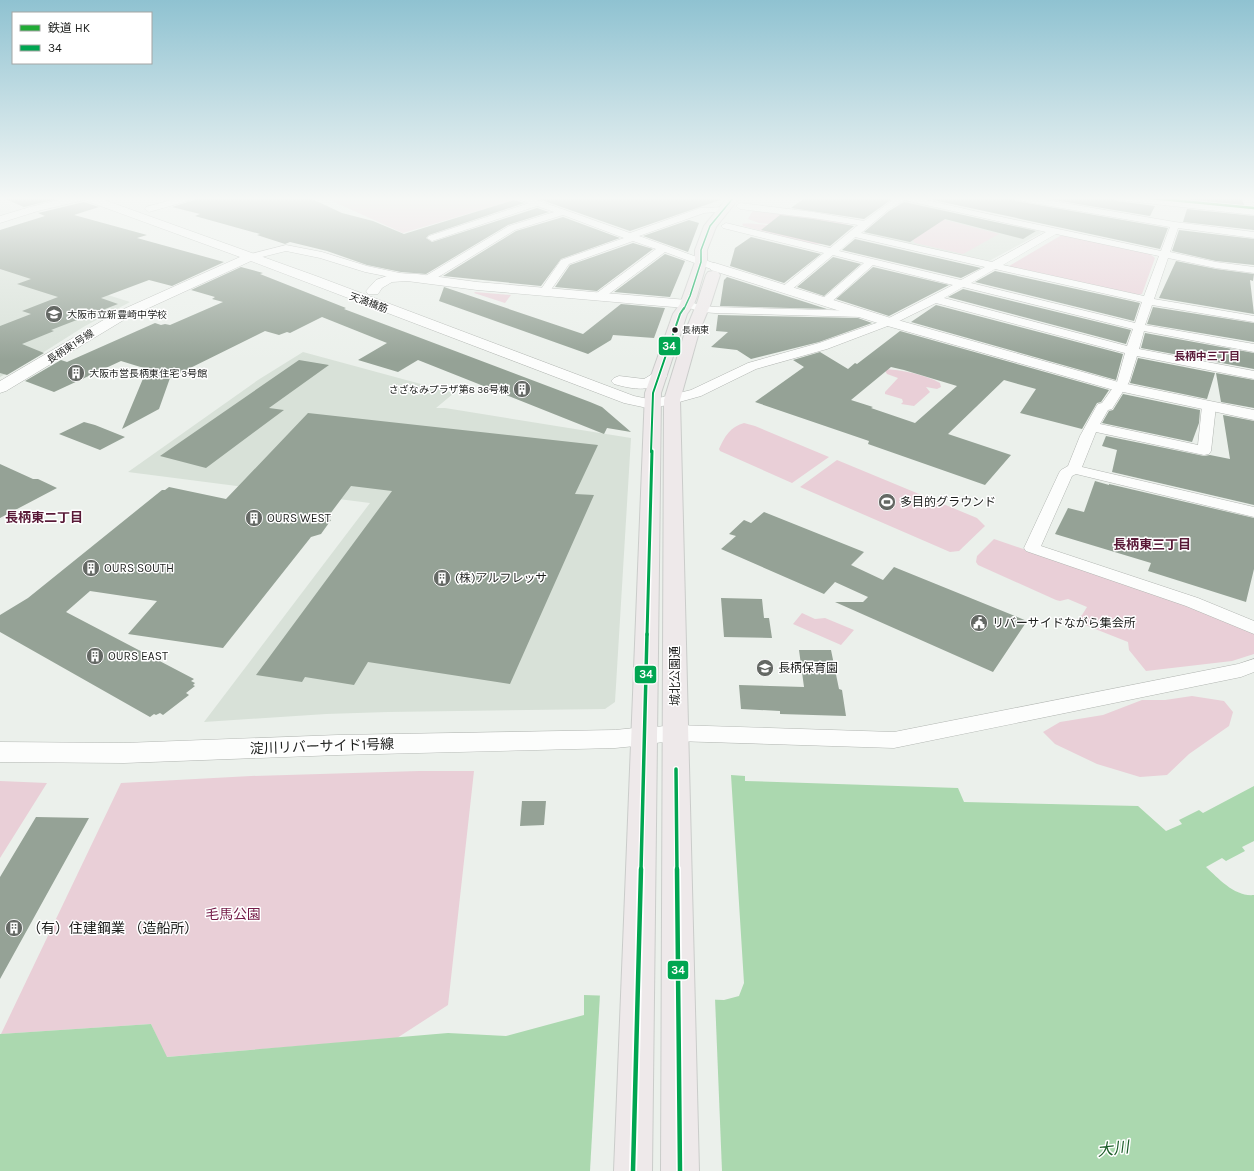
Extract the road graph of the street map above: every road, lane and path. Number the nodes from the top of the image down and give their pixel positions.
1 (233, 252) edge
2 (264, 252) edge
3 (273, 252) edge
4 (305, 252) edge
5 (473, 252) edge
6 (592, 252) edge
7 (659, 252) edge
8 (674, 252) edge
9 (702, 252) edge
10 (717, 252) dead end
11 (832, 252) joint
12 (927, 252) edge
13 (931, 252) edge
14 (1017, 252) edge
15 (1156, 252) edge
16 (268, 253) junction
17 (1166, 254) junction
18 (250, 258) junction
19 (871, 262) junction
20 (708, 264) junction
21 (994, 266) junction
22 (895, 268) junction
23 (1254, 270) edge
24 (405, 277) junction
25 (426, 280) junction
26 (962, 284) junction
27 (786, 289) junction
28 (373, 291) junction
29 (544, 292) junction
30 (598, 297) junction
31 (935, 299) junction
32 (1150, 300) junction
33 (825, 302) junction
34 (694, 307) junction
35 (863, 314) junction
36 (1254, 319) edge
37 (889, 322) junction
38 (1139, 327) junction
39 (1254, 348) edge
40 (1131, 351) junction
41 (574, 364) dead end
42 (604, 375) dead end
43 (1254, 375) edge
44 (659, 376) junction
45 (619, 381) junction
46 (1120, 387) junction
47 (0, 388) edge
48 (659, 399) junction
49 (1210, 406) junction
50 (1254, 415) edge
51 (1093, 427) junction
52 (1074, 469) junction
53 (1254, 512) edge
54 (1254, 628) edge
55 (1254, 665) edge
56 (675, 733) junction
57 (645, 736) junction
58 (0, 752) edge
59 (633, 1171) edge
60 (680, 1171) edge

1 - 18 street, 天満橋筋
2 - 16 street, 天満橋筋
3 - 16 street
4 - 24 street
5 - 25 street
6 - 29 street
7 - 30 street
8 - 20 street
9 - 20 main road, 城北公園通
10 - 20 main road, 城北公園通
11 - 19 street
11 - 27 street
12 - 22 street
13 - 21 street
14 - 21 street
15 - 17 street
16 - 18 street
16 - 28 street, 天満橋筋
17 - 23 street
17 - 32 street
18 - 47 street, 長柄東1号線
18 - 48 street, 天満橋筋
19 - 22 street
19 - 33 street
20 - 27 street
20 - 34 main road, 城北公園通
21 - 26 street
21 - 32 street
22 - 26 street
24 - 25 street
24 - 28 street
25 - 29 street
26 - 31 street
26 - 38 street
27 - 33 street
28 - 41 street, 天満橋筋
29 - 30 street
30 - 34 street
31 - 37 street
31 - 40 street
32 - 36 street
32 - 38 street
33 - 35 street
34 - 35 street
34 - 44 main road, 城北公園通
34 - 48 main road, 城北公園通
35 - 37 street
37 - 46 street
37 - 48 street
38 - 39 street
38 - 40 street
40 - 43 street
40 - 46 street
42 - 45 street
44 - 45 street
44 - 48 main road, 城北公園通
45 - 48 street
46 - 49 street
46 - 51 street
48 - 56 main road, 城北公園通
48 - 57 main road, 城北公園通
49 - 50 street
49 - 51 street
51 - 52 street
52 - 53 street
52 - 54 street
55 - 56 street
56 - 57 street
56 - 60 main road, 城北公園通
57 - 58 street, 淀川リバーサイド1号線
57 - 59 main road, 城北公園通

